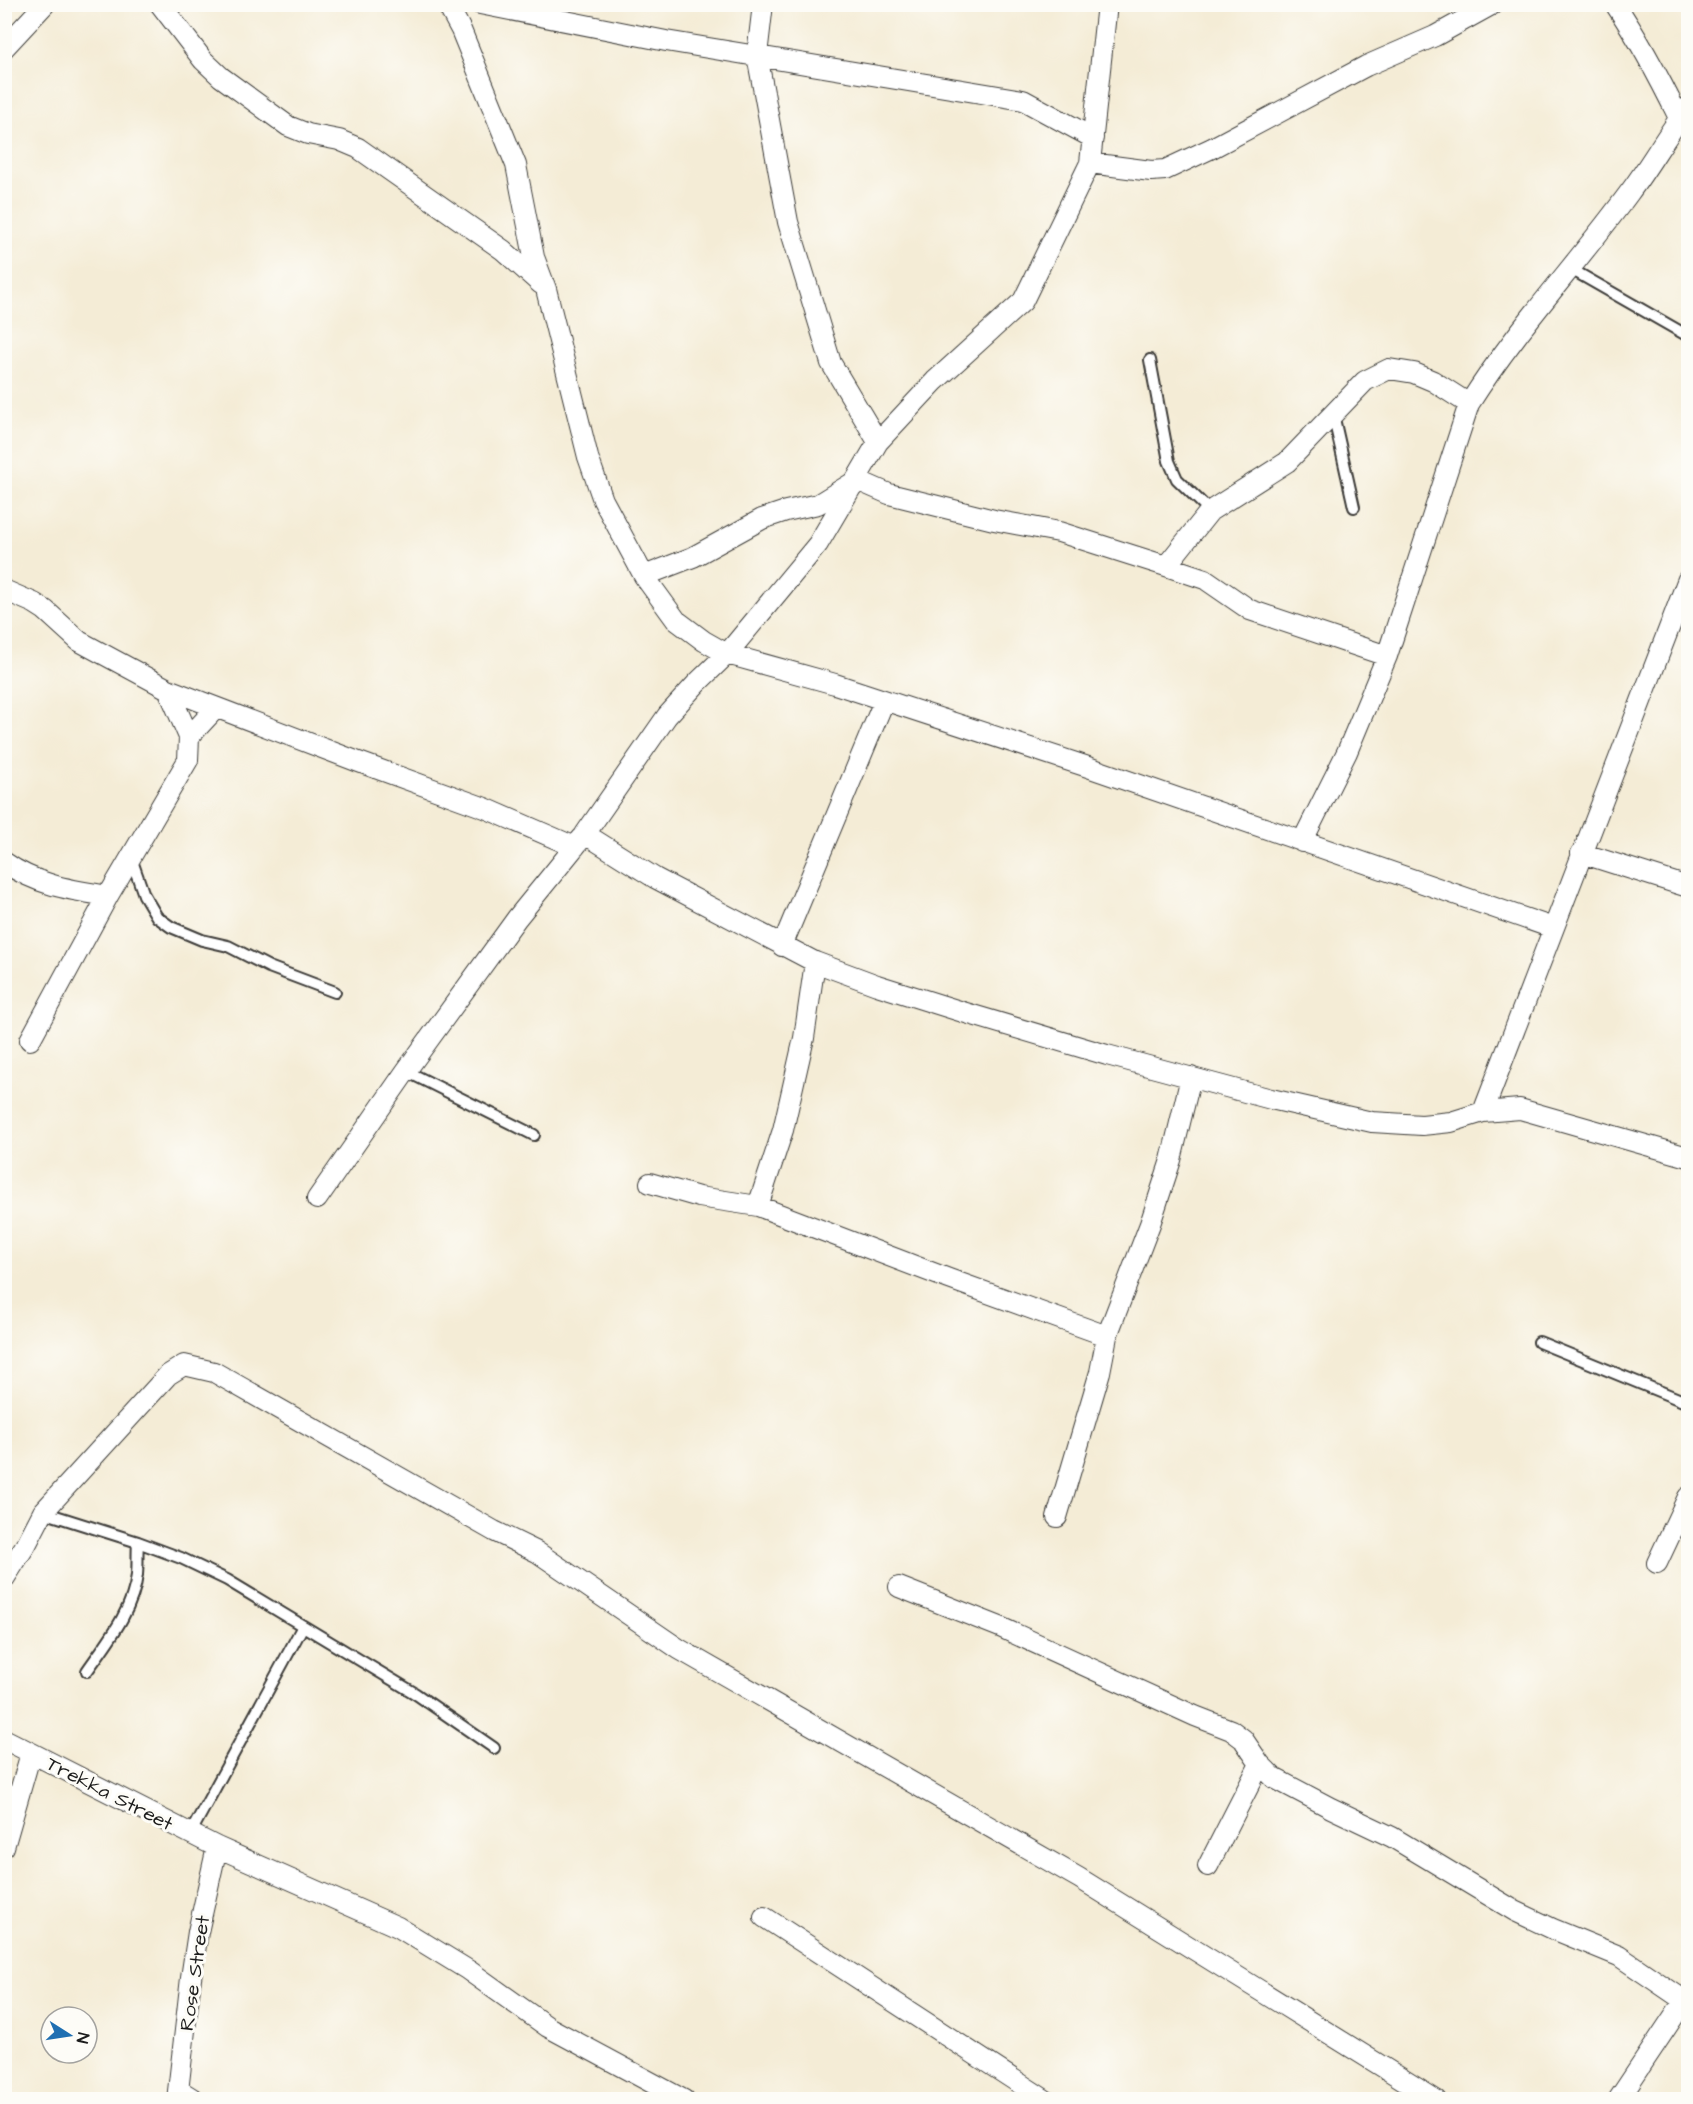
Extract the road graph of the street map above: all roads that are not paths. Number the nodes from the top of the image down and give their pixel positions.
1 (45, 4) edge
2 (160, 4) edge
3 (447, 4) edge
4 (480, 4) edge
5 (763, 4) edge
6 (1107, 4) edge
7 (1493, 4) edge
8 (1615, 4) edge
9 (4, 48) edge
10 (758, 55) junction
11 (1684, 112) edge
12 (1093, 138) junction
13 (1090, 163) junction
14 (1569, 268) junction
15 (546, 289) junction
16 (1689, 336) edge
17 (1150, 360) dead end
18 (1469, 404) junction
19 (1333, 413) junction
20 (878, 442) junction
21 (857, 480) junction
22 (1354, 507) dead end
23 (1210, 511) junction
24 (1166, 566) junction
25 (644, 576) junction
26 (1689, 579) edge
27 (4, 590) edge
28 (727, 654) junction
29 (1387, 656) junction
30 (168, 689) junction
31 (884, 701) junction
32 (216, 708) junction
33 (189, 737) junction
34 (580, 841) junction
35 (1302, 842) junction
36 (1581, 854) junction
37 (131, 858) junction
38 (4, 862) edge
39 (1689, 887) edge
40 (108, 896) junction
41 (1553, 928) junction
42 (782, 946) junction
43 (815, 962) junction
44 (335, 992) dead end
45 (30, 1040) dead end
46 (406, 1071) junction
47 (1191, 1077) junction
48 (1483, 1112) junction
49 (534, 1135) dead end
50 (1689, 1157) edge
51 (650, 1183) dead end
52 (317, 1199) dead end
53 (758, 1206) junction
54 (1107, 1336) junction
55 (1539, 1342) dead end
56 (1689, 1402) edge
57 (1689, 1497) edge
58 (44, 1512) junction
59 (1057, 1517) dead end
60 (138, 1542) junction
61 (1656, 1563) dead end
62 (4, 1579) edge
63 (899, 1587) dead end
64 (303, 1626) junction
65 (87, 1671) dead end
66 (4, 1739) edge
67 (494, 1748) dead end
68 (31, 1753) junction
69 (1260, 1764) junction
70 (190, 1834) junction
71 (4, 1847) edge
72 (217, 1847) junction
73 (1208, 1866) dead end
74 (764, 1917) dead end
75 (1687, 1998) edge
76 (184, 2096) edge
77 (684, 2100) edge
78 (1045, 2100) edge
79 (1436, 2100) edge
80 (1618, 2100) edge

1 - 9 street
2 - 15 street
3 - 15 street
4 - 10 street
5 - 10 street
6 - 12 street
7 - 13 street
8 - 11 street
10 - 12 street
10 - 20 street
11 - 14 street
12 - 13 street
13 - 20 street
14 - 16 lane
14 - 18 street
15 - 25 street
17 - 23 lane
18 - 19 street
18 - 29 street
19 - 22 lane
19 - 23 street
20 - 21 street
21 - 24 street
21 - 25 street
21 - 28 street
23 - 24 street
24 - 29 street
25 - 28 street
26 - 36 street
27 - 30 street
28 - 31 street
28 - 34 street
29 - 35 street
30 - 32 street
30 - 33 street
31 - 35 street
31 - 42 street
32 - 33 street
32 - 34 street
33 - 37 street
34 - 42 street
34 - 46 street
35 - 41 street
36 - 39 street
36 - 41 street
37 - 40 street
37 - 44 lane
38 - 40 street
40 - 45 street
41 - 48 street
42 - 43 street
43 - 47 street
43 - 53 street
46 - 49 lane
46 - 52 street
47 - 48 street
47 - 54 street
48 - 50 street
51 - 53 street
53 - 54 street
54 - 59 street
55 - 56 lane
57 - 61 street
58 - 60 lane
58 - 62 street
58 - 79 street
60 - 64 lane
60 - 65 lane
63 - 69 street
64 - 67 lane
64 - 70 lane
66 - 68 street, Trekka Street
68 - 70 street, Trekka Street
68 - 71 street
69 - 73 street
69 - 75 street
70 - 72 street, Trekka Street
72 - 76 street, Rose Street
72 - 77 street, Trekka Street
74 - 78 street
75 - 80 street

